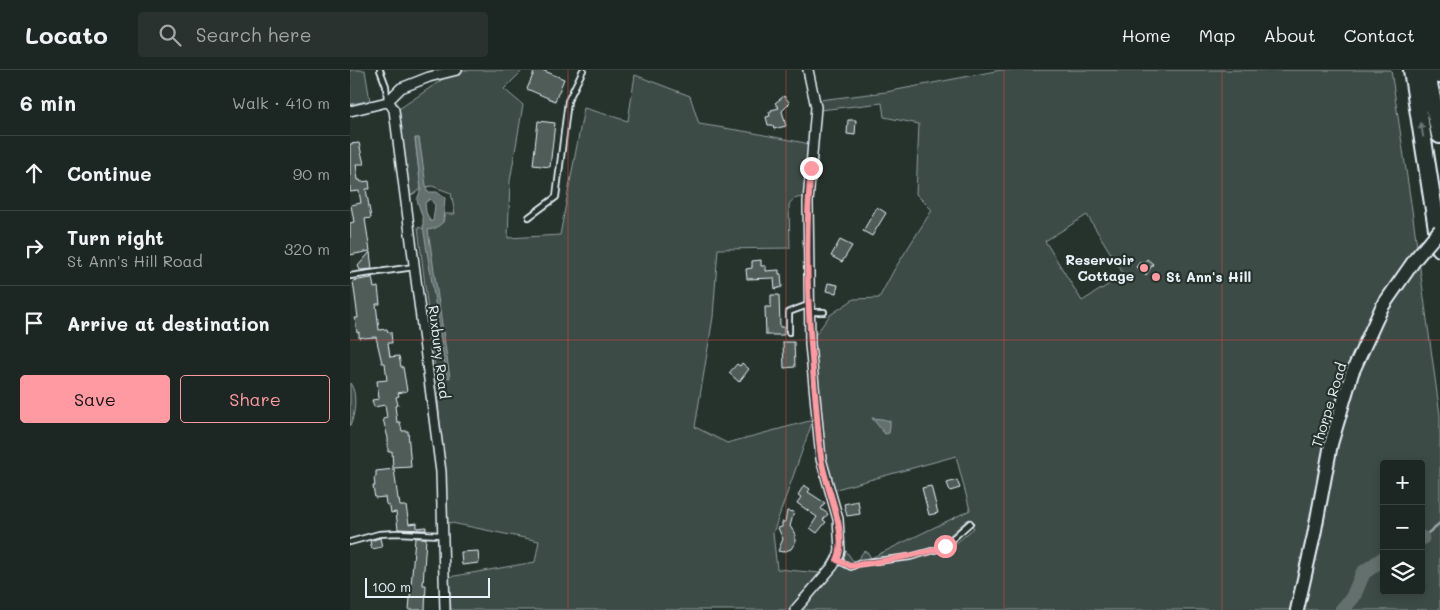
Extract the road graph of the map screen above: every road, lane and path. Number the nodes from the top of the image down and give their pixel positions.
1 (380, 70) edge
2 (457, 70) edge
3 (583, 70) edge
4 (808, 70) edge
5 (1412, 70) edge
6 (1426, 70) edge
7 (1439, 70) edge
8 (1440, 75) edge
9 (387, 102) junction
10 (350, 111) edge
11 (1440, 135) edge
12 (528, 217) dead end
13 (1440, 230) edge
14 (1440, 248) edge
15 (414, 267) junction
16 (350, 276) edge
17 (809, 309) junction
18 (824, 312) dead end
19 (789, 332) dead end
20 (970, 523) dead end
21 (442, 535) junction
22 (350, 542) edge
23 (837, 560) junction
24 (445, 610) edge
25 (795, 610) edge
26 (1297, 610) edge

1 - 9 lane
2 - 9 street
3 - 12 lane
4 - 17 street
14 -> 5 highway
6 - 11 highway
7 - 8 highway
9 - 10 street
9 - 15 street, Ruxbury Road
13 - 26 main road, Thorpe Road, bridge
15 - 16 lane
15 - 21 street, Ruxbury Road
17 - 18 lane
17 - 19 lane
17 - 23 street
20 - 23 lane
21 - 22 lane
21 - 24 street, Ruxbury Road
23 - 25 street

